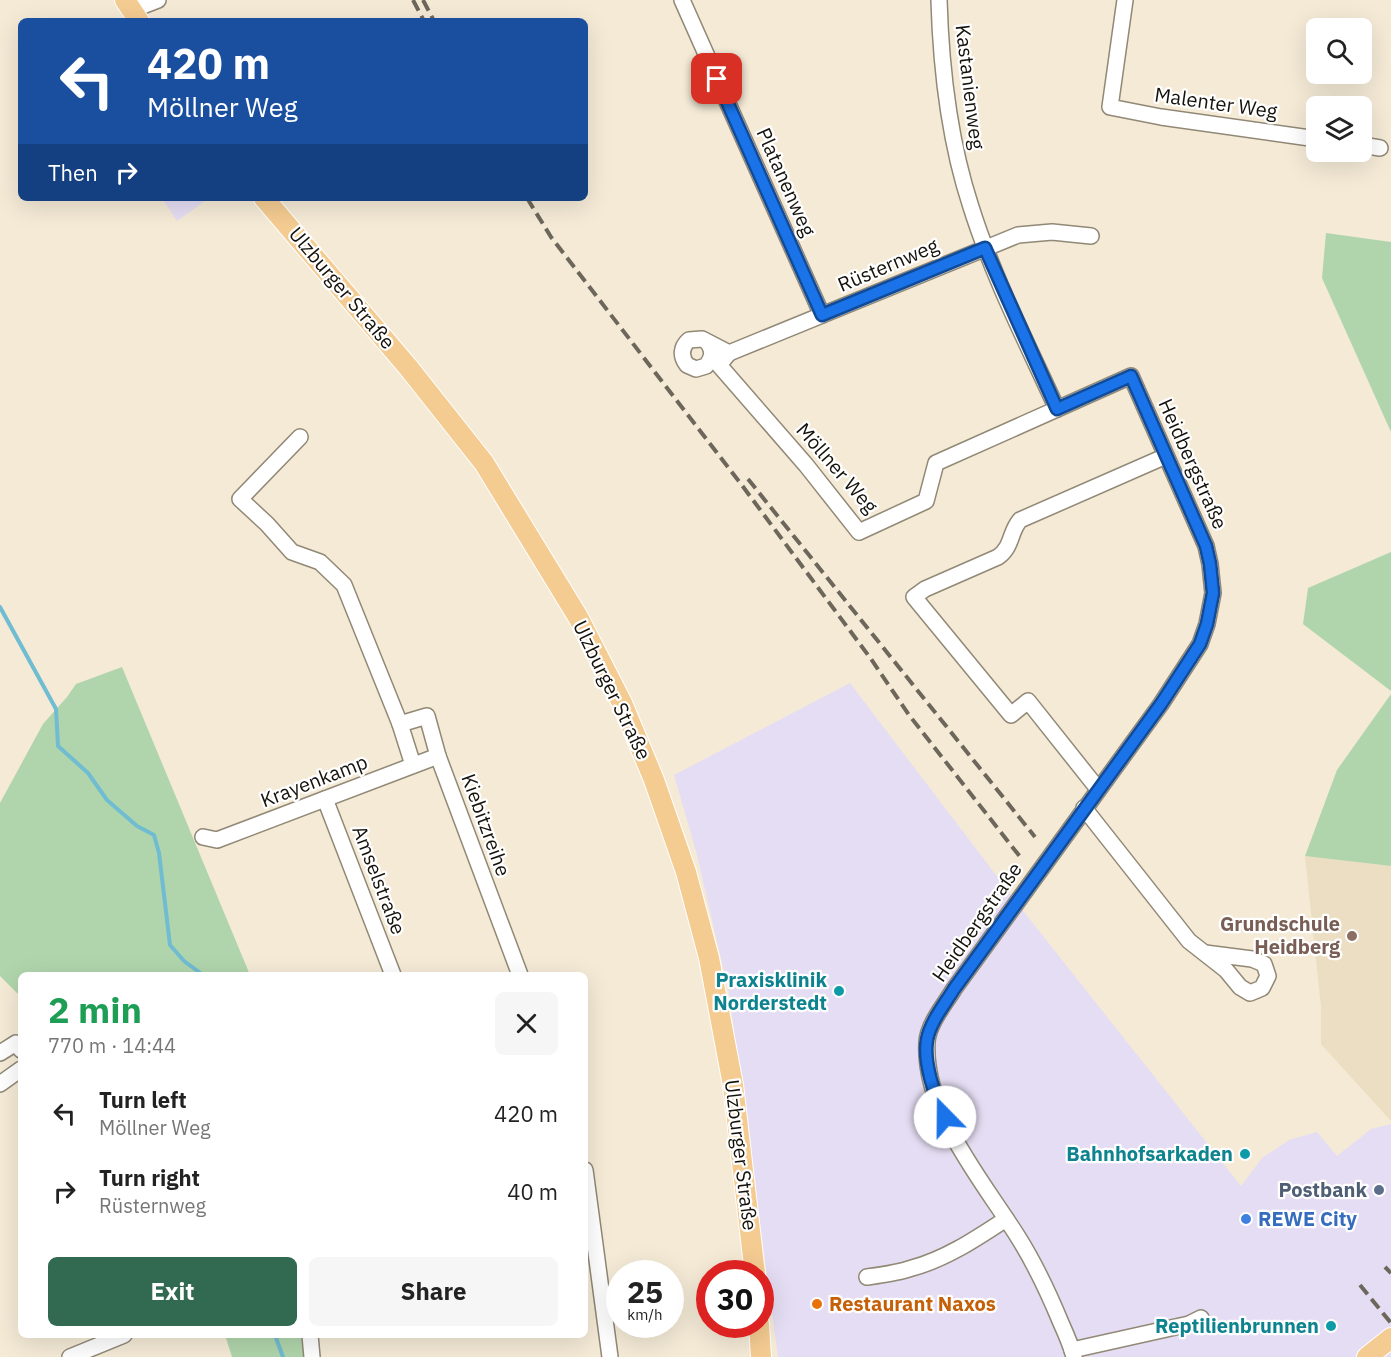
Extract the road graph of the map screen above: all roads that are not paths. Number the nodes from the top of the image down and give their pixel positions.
1 (158, 0) edge
2 (682, 0) edge
3 (939, 0) edge
4 (1125, 0) edge
5 (132, 10) edge
6 (1306, 137) edge
7 (1372, 147) edge
8 (1380, 148) dead end
9 (267, 201) edge
10 (1090, 236) dead end
11 (985, 248) junction
12 (822, 315) junction
13 (708, 343) junction
14 (729, 353) junction
15 (706, 366) junction
16 (1131, 376) joint
17 (1057, 409) junction
18 (300, 437) dead end
19 (1166, 456) junction
20 (400, 724) junction
21 (438, 756) junction
22 (413, 765) junction
23 (1098, 789) junction
24 (326, 799) junction
25 (1084, 808) junction
26 (203, 837) dead end
27 (1205, 953) dead end
28 (392, 972) edge
29 (519, 972) edge
30 (18, 1046) edge
31 (0, 1053) edge
32 (18, 1071) edge
33 (0, 1084) edge
34 (588, 1192) edge
35 (1006, 1219) junction
36 (753, 1260) edge
37 (867, 1277) dead end
38 (1200, 1318) dead end
39 (117, 1338) edge
40 (310, 1338) edge
41 (760, 1338) edge
42 (1391, 1338) edge
43 (1073, 1354) edge
44 (70, 1357) edge
45 (312, 1357) edge
46 (610, 1357) edge
47 (761, 1357) edge
48 (1367, 1357) edge

1 - 5 street
2 - 12 street, Platanenweg
3 - 11 street, Kastanienweg
4 - 6 street, Malenter Weg
7 - 8 street
9 - 36 main road, Ulzburger Straße
10 - 11 street, Rüsternweg
11 - 12 street, Rüsternweg
11 - 17 street
12 - 14 street, Rüsternweg
13 - 14 street
13 - 15 street
13 - 15 street
14 - 15 street, Rüsternweg
14 - 17 street, Möllner Weg
16 - 17 street, Möllner Weg
16 - 19 street, Heidbergstraße
18 - 20 street
19 - 23 street, Heidbergstraße
19 - 23 street
20 - 21 street, Kiebitzreihe
20 - 22 street
21 - 22 street, Krayenkamp
21 - 29 street, Kiebitzreihe
22 - 24 street, Krayenkamp
23 - 25 street, Heidbergstraße
24 - 26 street, Krayenkamp
24 - 28 street, Amselstraße
25 - 27 street
25 - 35 street, Heidbergstraße
30 - 31 street
32 - 33 street
34 - 46 street
35 - 37 street
35 - 43 street, Heidbergstraße
38 - 43 street
39 - 44 street
40 - 45 street
41 - 47 main road
42 - 48 main road

